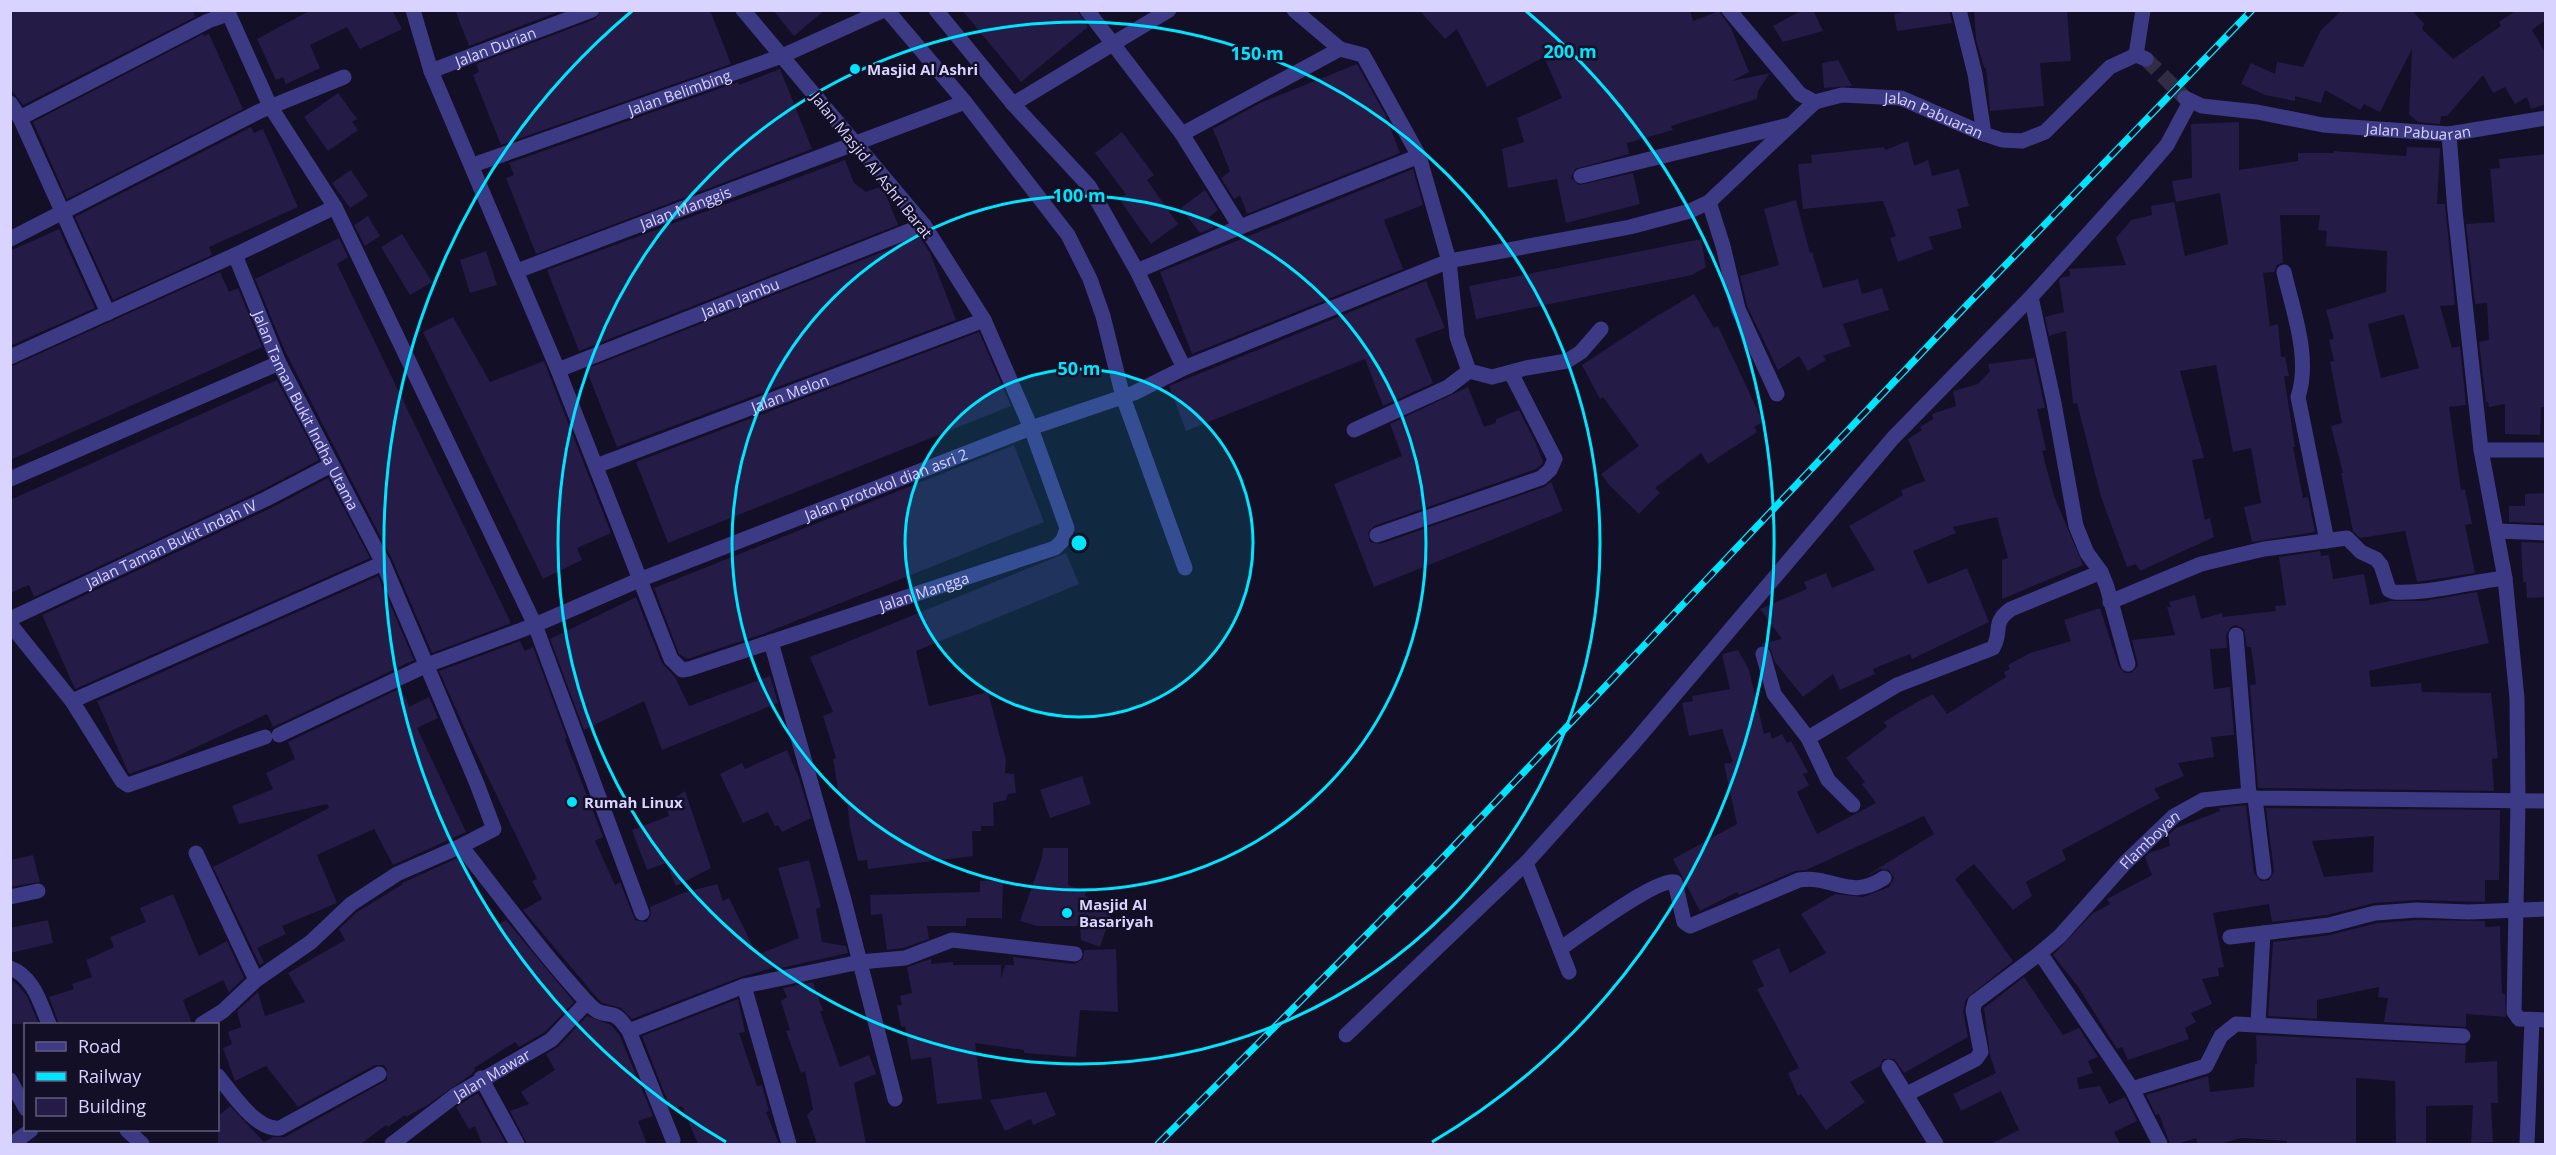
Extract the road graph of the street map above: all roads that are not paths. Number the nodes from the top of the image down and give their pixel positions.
1 (413, 10) edge
2 (592, 10) edge
3 (743, 10) edge
4 (885, 10) edge
5 (936, 10) edge
6 (1087, 10) edge
7 (1169, 10) edge
8 (1294, 10) edge
9 (1729, 10) edge
10 (1959, 10) edge
11 (2143, 10) edge
12 (228, 12) edge
13 (1114, 44) junction
14 (1340, 49) junction
15 (782, 56) junction
16 (431, 70) junction
17 (344, 77) dead end
18 (965, 102) junction
19 (1815, 102) junction
20 (10, 103) edge
21 (1013, 104) junction
22 (270, 106) junction
23 (20, 118) junction
24 (2546, 118) edge
25 (1792, 124) junction
26 (1182, 134) junction
27 (1984, 134) junction
28 (2449, 134) junction
29 (854, 144) junction
30 (1419, 156) junction
31 (473, 165) junction
32 (1581, 176) dead end
33 (1709, 202) junction
34 (334, 207) junction
35 (63, 212) junction
36 (924, 225) junction
37 (1240, 226) junction
38 (10, 238) edge
39 (235, 255) junction
40 (1449, 261) junction
41 (517, 271) junction
42 (1137, 272) junction
43 (2284, 272) dead end
44 (2031, 297) junction
45 (108, 313) junction
46 (984, 320) junction
47 (1601, 329) dead end
48 (10, 357) edge
49 (279, 363) junction
50 (1184, 368) junction
51 (558, 370) junction
52 (1469, 371) junction
53 (1511, 373) junction
54 (1777, 394) dead end
55 (1128, 395) junction
56 (1031, 428) junction
57 (1354, 430) dead end
58 (2481, 450) junction
59 (2546, 450) edge
60 (332, 465) junction
61 (596, 466) junction
62 (10, 479) edge
63 (1067, 528) joint
64 (2497, 531) junction
65 (2546, 533) edge
66 (1377, 535) dead end
67 (2327, 541) junction
68 (383, 563) junction
69 (1185, 568) dead end
70 (2100, 573) junction
71 (2505, 578) junction
72 (639, 580) junction
73 (2110, 602) junction
74 (10, 619) edge
75 (10, 624) edge
76 (535, 625) junction
77 (2236, 635) dead end
78 (771, 642) junction
79 (1763, 654) dead end
80 (2128, 664) dead end
81 (427, 665) junction
82 (72, 702) junction
83 (1808, 738) junction
84 (2252, 797) junction
85 (2518, 801) junction
86 (2546, 801) edge
87 (1853, 805) dead end
88 (461, 846) junction
89 (196, 853) dead end
90 (1526, 863) junction
91 (2264, 872) dead end
92 (1884, 878) dead end
93 (38, 891) dead end
94 (10, 897) edge
95 (2515, 909) junction
96 (2546, 909) edge
97 (642, 913) dead end
98 (2263, 933) junction
99 (2230, 937) dead end
100 (1560, 949) junction
101 (2040, 953) junction
102 (1075, 954) dead end
103 (860, 962) junction
104 (10, 968) edge
105 (1569, 972) dead end
106 (256, 980) junction
107 (744, 986) junction
108 (587, 1002) junction
109 (2539, 1020) edge
110 (49, 1023) edge
111 (204, 1023) edge
112 (2258, 1024) junction
113 (629, 1031) junction
114 (1346, 1035) dead end
115 (2463, 1036) dead end
116 (1888, 1067) dead end
117 (379, 1074) dead end
118 (219, 1077) edge
119 (481, 1078) junction
120 (10, 1080) edge
121 (2132, 1089) junction
122 (1907, 1094) junction
123 (895, 1100) dead end
124 (24, 1105) edge
125 (30, 1131) edge
126 (128, 1131) edge
127 (674, 1140) dead end
128 (12, 1144) edge
129 (142, 1144) edge
130 (392, 1144) edge
131 (517, 1144) edge
132 (789, 1144) edge
133 (1936, 1144) edge
134 (2160, 1144) edge
135 (2528, 1144) edge

1 - 16 street
2 - 16 street, Jalan Durian
3 - 15 street, Jalan Masjid Al Ashri Barat
4 - 15 street, Jalan Belimbing
4 - 18 street
5 - 21 street
6 - 13 street
7 - 13 street
8 - 14 street
9 - 19 street
10 - 27 street
11 - 27 street, Jalan Pabuaran
12 - 22 street
12 - 23 street
13 - 21 street
13 - 26 street
14 - 26 street
14 - 30 street
15 - 29 street, Jalan Masjid Al Ashri Barat
15 - 31 street, Jalan Belimbing
16 - 31 street
17 - 22 street
18 - 29 street, Jalan Manggis
18 - 55 street
19 - 25 street
19 - 27 street, Jalan Pabuaran
20 - 23 street
21 - 42 street
22 - 34 street
22 - 35 street
23 - 35 street
24 - 28 street, Jalan Pabuaran
25 - 32 street
25 - 33 street
26 - 37 street
28 - 44 street, Jalan Pabuaran
28 - 58 street
29 - 36 street, Jalan Masjid Al Ashri Barat
29 - 41 street, Jalan Manggis
30 - 37 street
30 - 40 street
31 - 41 street
33 - 40 street, Jalan protokol dian asri 2
33 - 54 street
34 - 39 street
34 - 76 street
35 - 38 street
35 - 45 street
36 - 46 street, Jalan Masjid Al Ashri Barat
36 - 51 street, Jalan Jambu
37 - 42 street
39 - 45 street
39 - 49 street, Jalan Taman Bukit Indha Utama
40 - 50 street, Jalan protokol dian asri 2
40 - 52 street
41 - 51 street
42 - 50 street
43 - 67 street
44 - 70 street
44 - 90 street
45 - 48 street
46 - 56 street, Jalan Masjid Al Ashri Barat
46 - 61 street, Jalan Melon
47 - 53 street
49 - 60 street, Jalan Taman Bukit Indha Utama
49 - 62 street
50 - 55 street, Jalan protokol dian asri 2
51 - 61 street
52 - 53 street
52 - 57 street
53 - 66 street
55 - 56 street, Jalan protokol dian asri 2
55 - 69 street
56 - 63 street, Jalan Masjid Al Ashri Barat
56 - 72 street, Jalan protokol dian asri 2
58 - 59 street
58 - 64 street
60 - 68 street, Jalan Taman Bukit Indha Utama
60 - 74 street, Jalan Taman Bukit Indah IV
61 - 72 street
63 - 78 street, Jalan Mangga
64 - 65 street
64 - 71 street
67 - 71 street
67 - 73 street
68 - 81 street, Jalan Taman Bukit Indha Utama
68 - 82 street
70 - 73 street
70 - 83 street
71 - 85 street
72 - 76 street, Jalan protokol dian asri 2
72 - 78 street, Jalan Mangga
73 - 80 street
75 - 82 street
76 - 81 street, Jalan protokol dian asri 2
76 - 97 street
77 - 84 street
78 - 103 street
79 - 83 street
81 - 82 street, Jalan protokol dian asri 2
81 - 88 street, Jalan Taman Bukit Indha Utama
83 - 87 street
84 - 85 street, Flamboyan
84 - 91 street
84 - 101 street, Flamboyan
85 - 86 street, Flamboyan
85 - 95 street
88 - 106 street
88 - 108 street
89 - 106 street
90 - 100 street
90 - 114 street
92 - 100 street
93 - 94 street
95 - 96 street
95 - 98 street
95 - 109 street
98 - 99 street
98 - 112 street
100 - 105 street
101 - 121 street
101 - 122 street, Flamboyan
102 - 103 street
103 - 107 street
103 - 123 street
104 - 110 street
106 - 111 street
107 - 113 street
107 - 132 street
108 - 113 street
108 - 119 street, Jalan Mawar
109 - 135 street
112 - 115 street
112 - 121 street
113 - 127 street
116 - 122 street
117 - 118 street
119 - 130 street, Jalan Mawar
119 - 131 street
120 - 124 street
121 - 134 street
122 - 133 street
125 - 128 street
126 - 129 street

